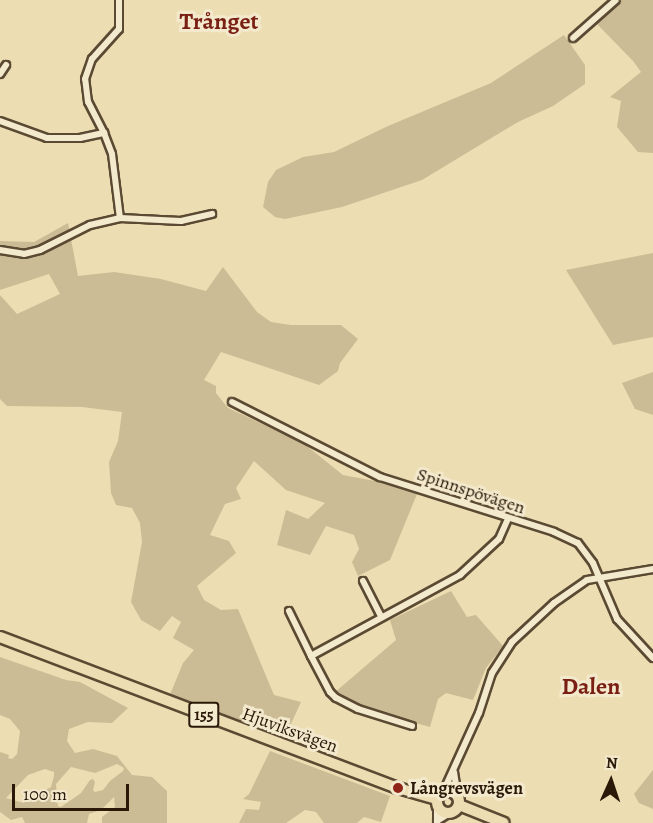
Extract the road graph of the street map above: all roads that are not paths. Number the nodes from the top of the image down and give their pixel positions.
1 (119, 0) edge
2 (616, 0) edge
3 (573, 38) dead end
4 (6, 65) dead end
5 (0, 74) edge
6 (0, 121) edge
7 (104, 133) junction
8 (212, 214) dead end
9 (120, 218) junction
10 (0, 250) edge
11 (232, 402) dead end
12 (508, 519) junction
13 (653, 569) edge
14 (600, 578) junction
15 (363, 581) dead end
16 (289, 611) dead end
17 (381, 616) junction
18 (0, 637) edge
19 (312, 656) junction
20 (653, 658) edge
21 (412, 726) dead end
22 (454, 771) junction
23 (439, 800) junction
24 (458, 801) junction
25 (450, 813) junction
26 (437, 822) edge
27 (504, 823) edge

1 - 7 street
2 - 3 street
4 - 5 street
6 - 7 street
7 - 9 street
8 - 9 street
9 - 10 street
11 - 12 street, Spinnspövägen
12 - 14 street, Spinnspövägen
12 - 17 street
13 - 14 street
14 - 20 street, Spinnspövägen
14 - 22 street
15 - 17 street
16 - 19 street
17 - 19 street
18 - 23 main road, Hjuviksvägen / 155
19 - 21 street
22 - 23 street
22 - 24 street
23 - 24 main road, Hjuviksvägen / 155
23 - 25 main road, Hjuviksvägen / 155
23 - 26 street
24 - 25 main road
24 - 27 main road, Hjuviksvägen / 155
25 - 26 street

